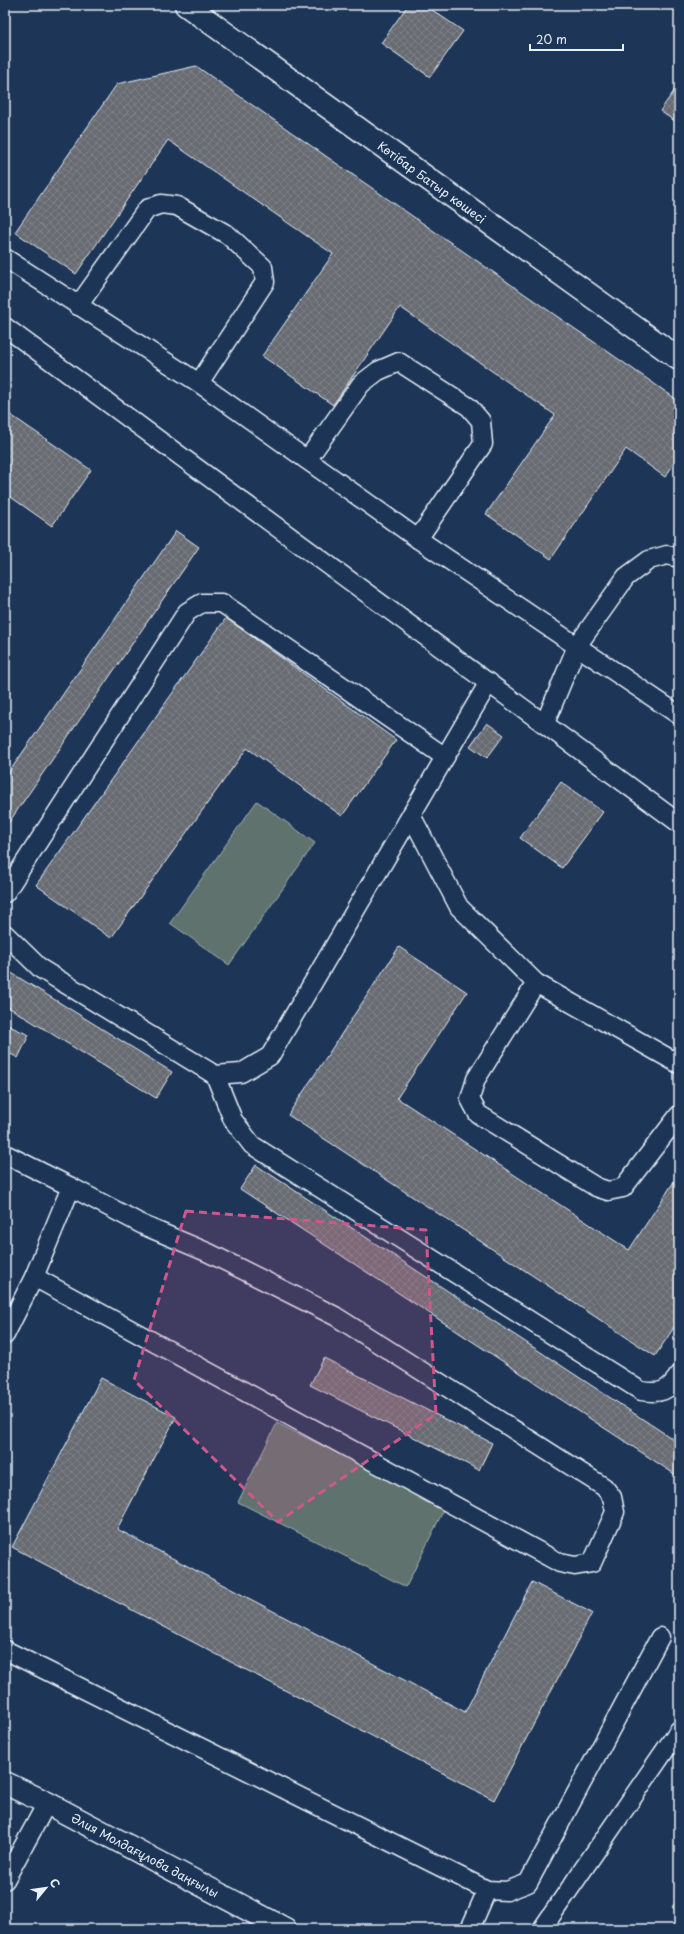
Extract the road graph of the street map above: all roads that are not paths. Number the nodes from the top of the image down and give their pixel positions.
1 (186, 5) edge
2 (5, 258) edge
3 (78, 306) junction
4 (5, 327) edge
5 (679, 359) edge
6 (199, 383) junction
7 (307, 460) junction
8 (418, 539) junction
9 (679, 558) edge
10 (577, 646) junction
11 (489, 682) junction
12 (679, 715) edge
13 (545, 723) junction
14 (445, 757) junction
15 (412, 815) junction
16 (679, 823) edge
17 (5, 894) edge
18 (5, 934) edge
19 (536, 983) junction
20 (679, 1064) edge
21 (215, 1075) junction
22 (679, 1115) edge
23 (5, 1154) edge
24 (71, 1187) junction
25 (34, 1277) junction
26 (5, 1335) edge
27 (679, 1375) edge
28 (660, 1637) dead end
29 (5, 1650) edge
30 (679, 1730) edge
31 (5, 1783) edge
32 (47, 1803) junction
33 (5, 1880) edge
34 (487, 1890) junction
35 (285, 1929) edge
36 (470, 1929) edge
37 (542, 1929) edge

1 - 5 street, Көтібар Батыр көшесі
2 - 3 lane
3 - 6 lane
3 - 6 lane
4 - 11 lane
6 - 7 lane
7 - 8 lane
7 - 8 lane
8 - 10 lane
9 - 10 lane
10 - 12 lane
10 - 13 lane
11 - 13 lane
11 - 14 lane
13 - 16 lane
14 - 15 lane
14 - 17 lane
15 - 19 lane
15 - 21 lane
18 - 21 lane
19 - 20 lane
19 - 22 lane
21 - 27 lane
23 - 24 lane
24 - 25 lane
24 - 25 lane
25 - 26 lane
28 - 34 lane
29 - 34 lane
30 - 37 lane
31 - 32 street, Әлия Молдағұлова даңғылы
32 - 33 lane
32 - 35 street, Әлия Молдағұлова даңғылы
34 - 36 lane

